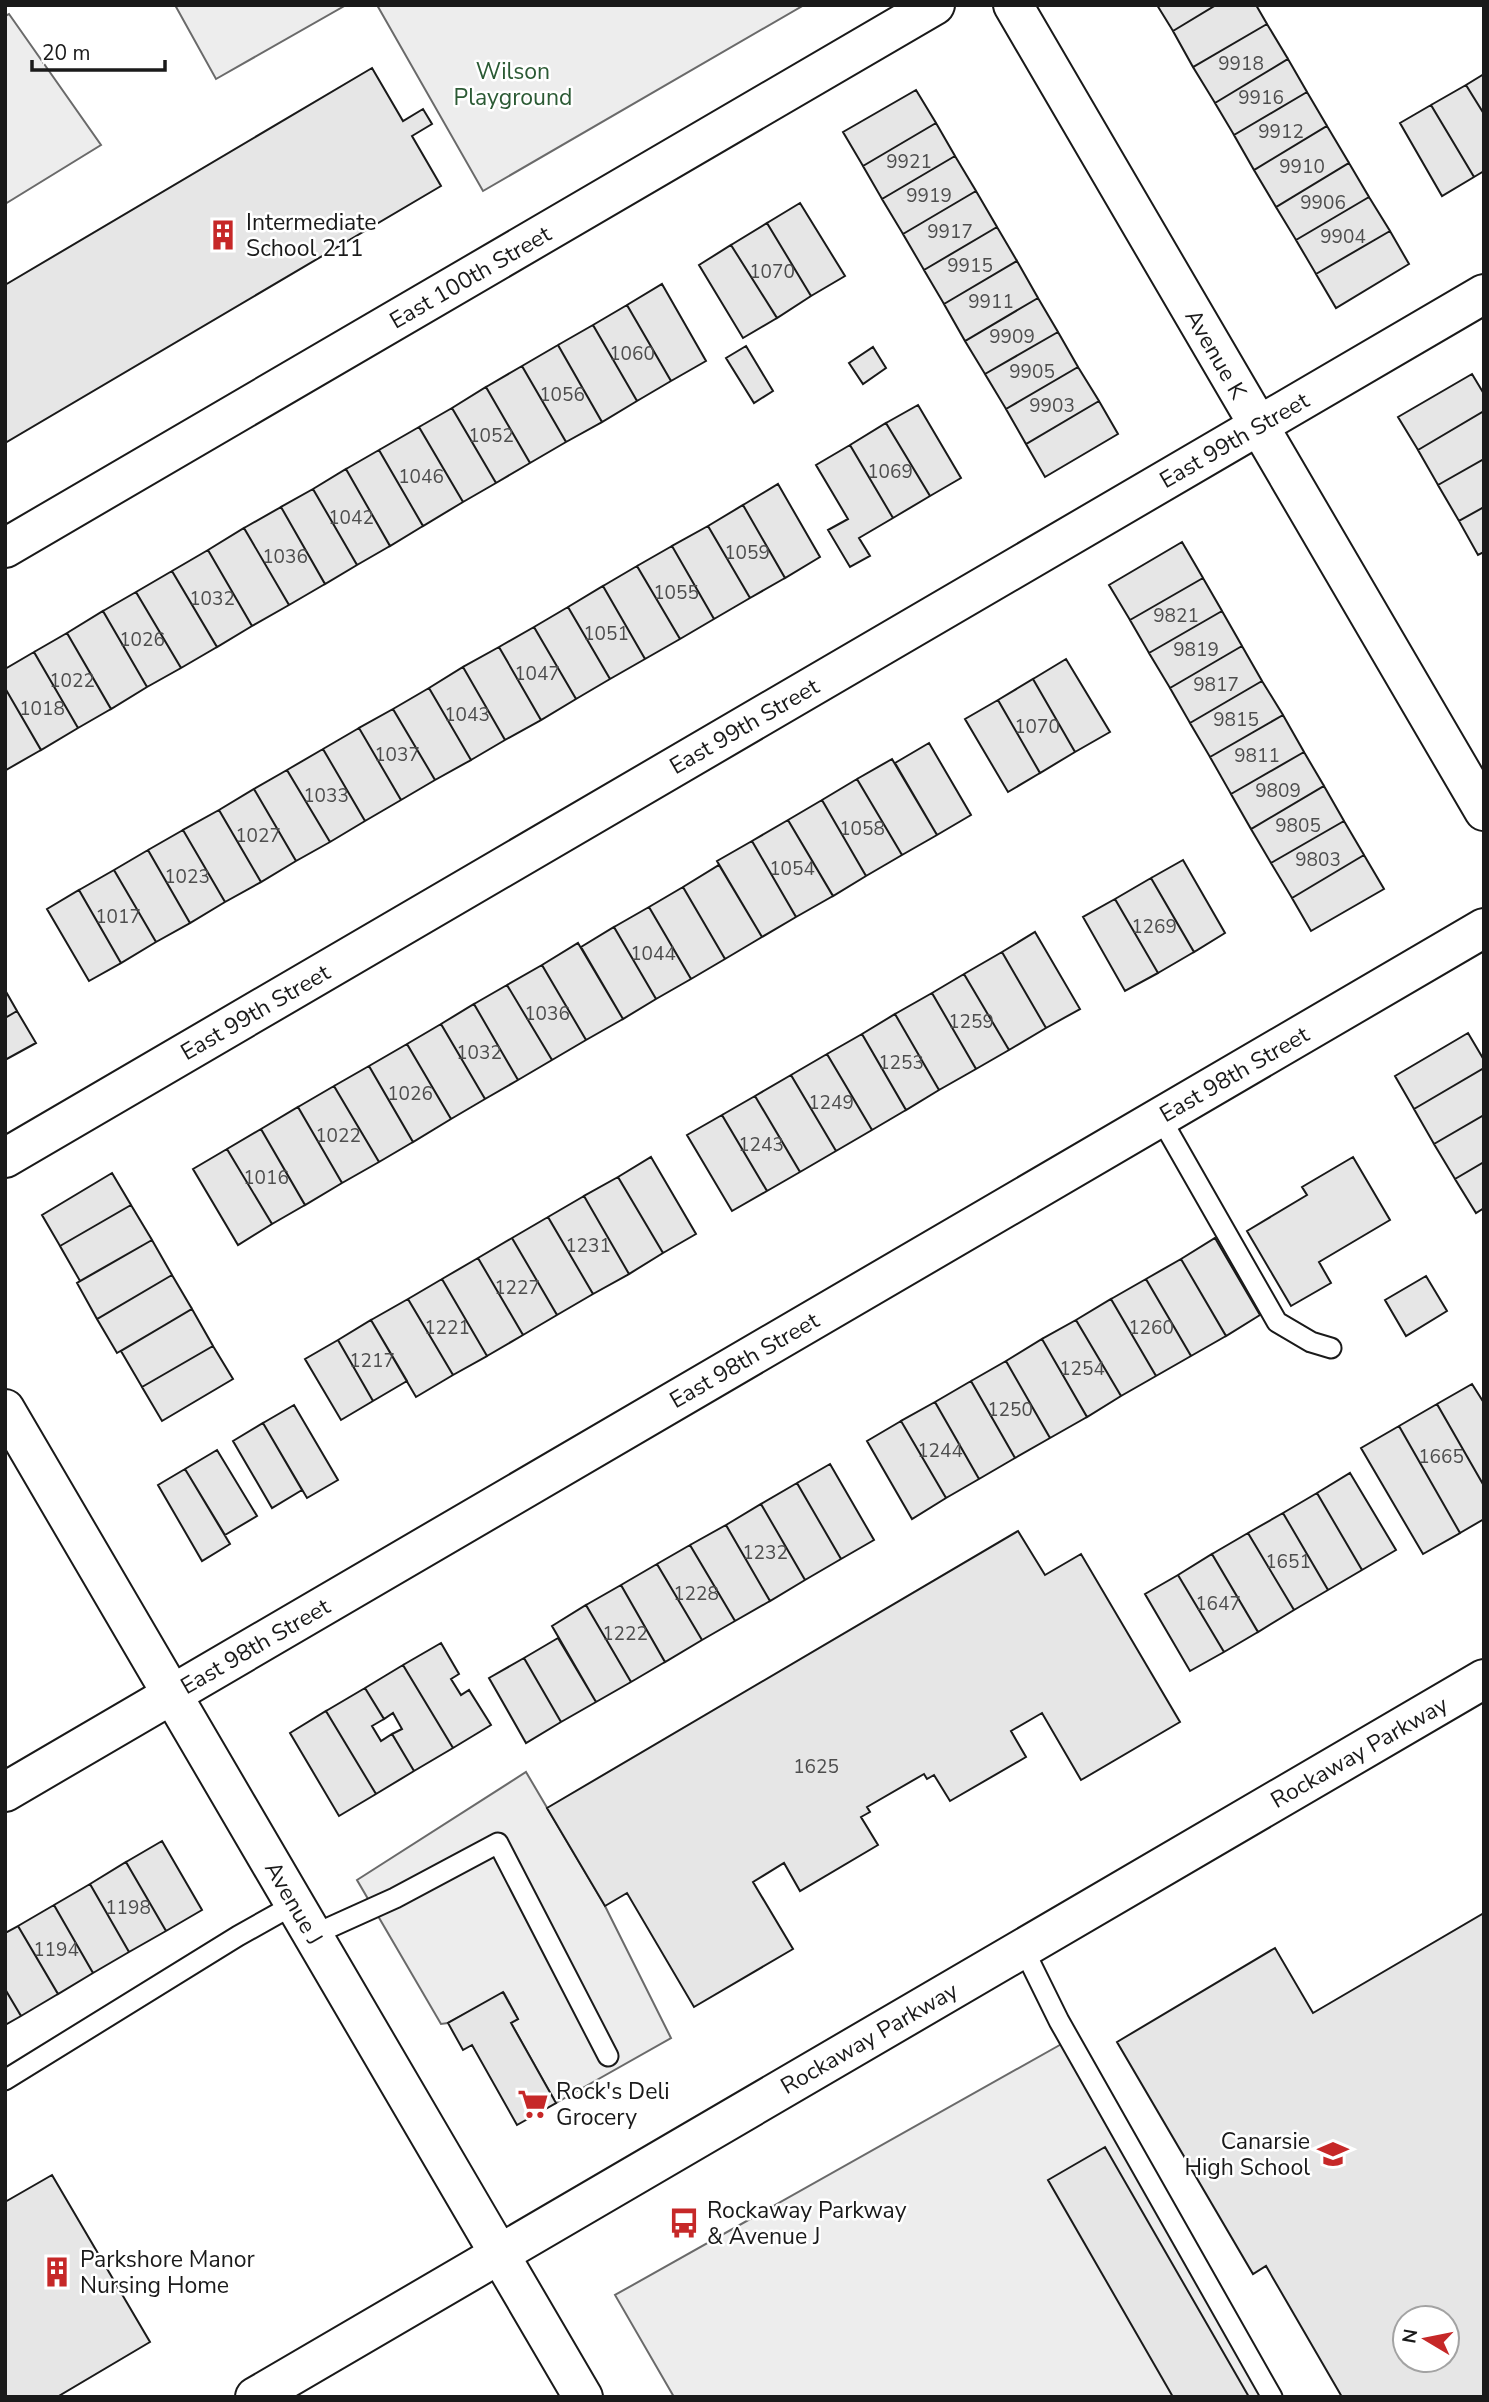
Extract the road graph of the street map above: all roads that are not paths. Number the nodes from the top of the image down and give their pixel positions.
1 (935, 5) edge
2 (1013, 5) edge
3 (1484, 295) edge
4 (1259, 426) junction
5 (5, 548) edge
6 (1484, 811) edge
7 (1484, 928) edge
8 (1160, 1117) junction
9 (5, 1158) edge
10 (1331, 1348) dead end
11 (5, 1409) edge
12 (1484, 1679) edge
13 (173, 1695) junction
14 (5, 1792) edge
15 (304, 1919) junction
16 (1023, 1948) junction
17 (608, 2056) dead end
18 (5, 2080) edge
19 (500, 2254) junction
20 (255, 2397) edge
21 (583, 2397) edge
22 (1272, 2397) edge

1 - 5 street, East 100th Street
2 - 4 street, Avenue K
3 - 4 street, East 99th Street
4 - 6 street, Avenue K
4 - 9 street, East 99th Street
7 - 8 street, East 98th Street
8 - 10 lane
8 - 13 street, East 98th Street
11 - 13 street, Avenue J
12 - 16 street, Rockaway Parkway
13 - 14 street, East 98th Street
13 - 15 street, Avenue J
15 - 17 lane
15 - 18 lane
15 - 19 street, Avenue J
16 - 19 street, Rockaway Parkway
16 - 22 lane
19 - 20 street, Rockaway Parkway
19 - 21 street, Avenue J

